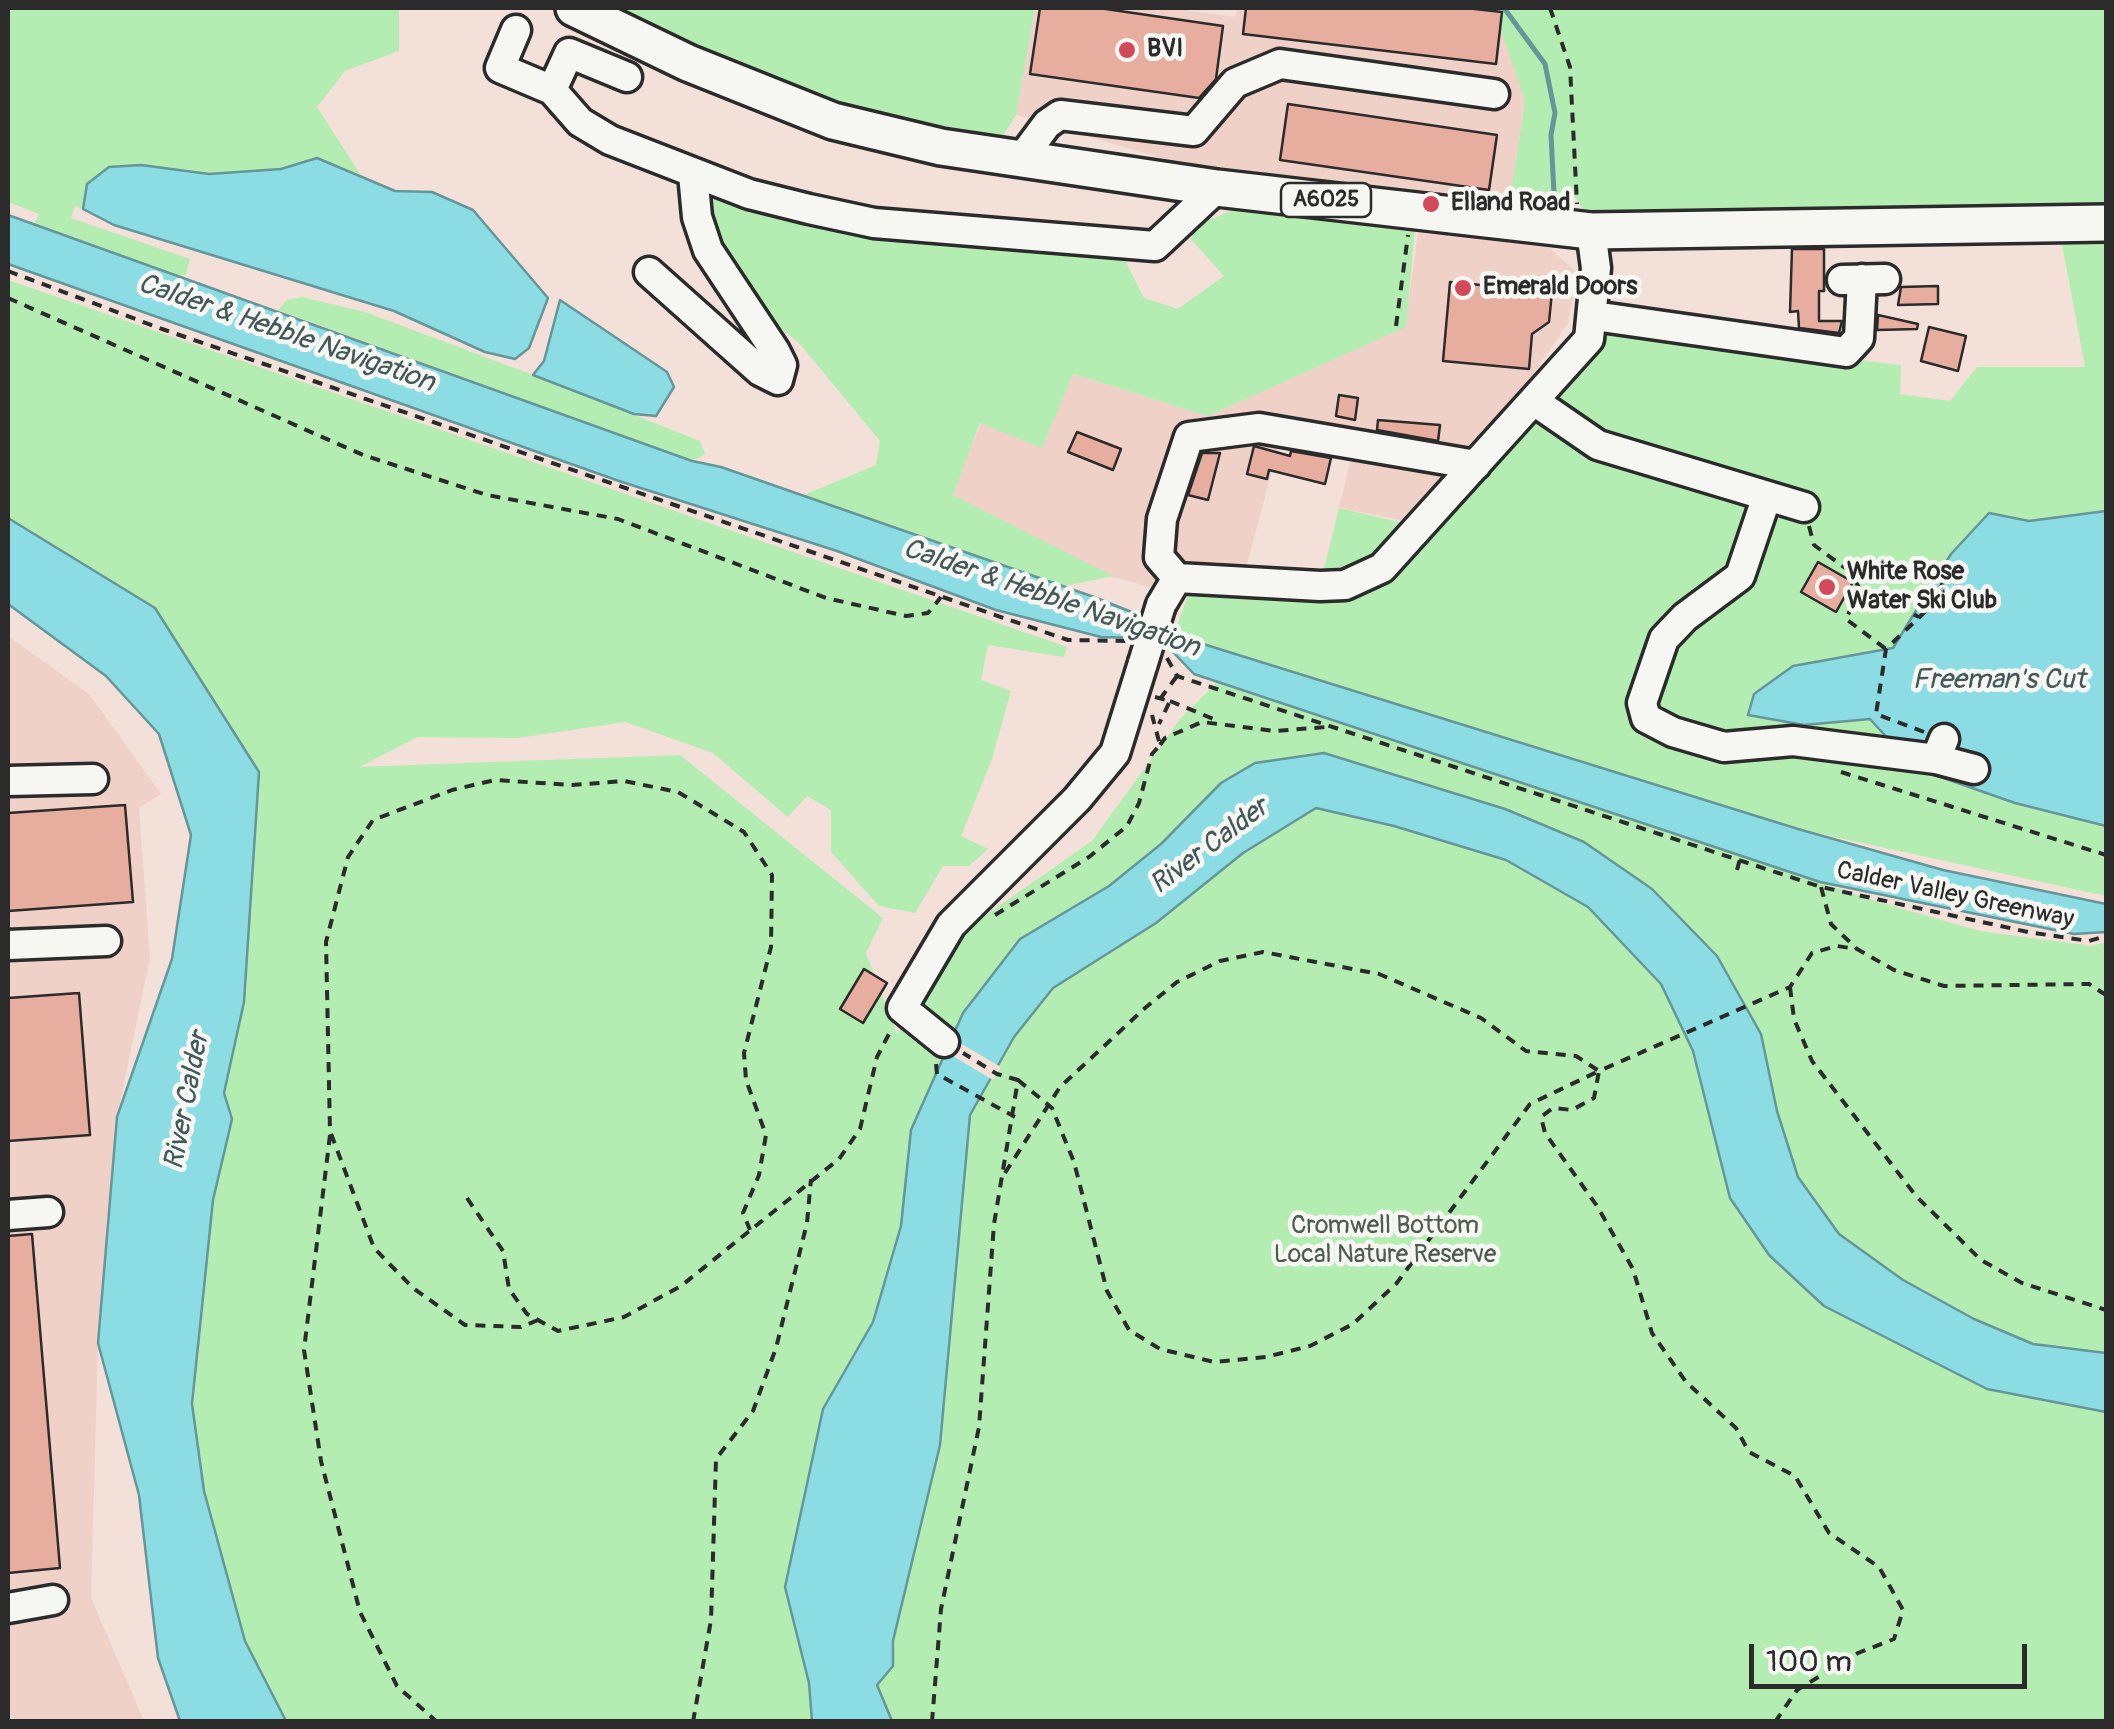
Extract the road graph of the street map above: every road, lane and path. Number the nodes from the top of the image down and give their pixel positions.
1 (574, 8) edge
2 (1550, 8) edge
3 (516, 30) dead end
4 (627, 76) dead end
5 (552, 90) junction
6 (1494, 94) dead end
7 (1021, 160) junction
8 (693, 174) junction
9 (1217, 188) junction
10 (1412, 210) junction
11 (2106, 223) edge
12 (1591, 231) junction
13 (8, 271) edge
14 (649, 272) dead end
15 (1863, 279) dead end
16 (8, 298) edge
17 (1594, 316) junction
18 (1396, 326) dead end
19 (1534, 402) junction
20 (1476, 465) junction
21 (1767, 496) junction
22 (1804, 507) joint
23 (1954, 560) dead end
24 (1177, 578) junction
25 (1860, 588) junction
26 (941, 598) junction
27 (1919, 617) junction
28 (1886, 649) junction
29 (1148, 653) junction
30 (1177, 676) junction
31 (1150, 696) dead end
32 (1170, 701) junction
33 (1223, 722) junction
34 (1158, 726) junction
35 (1331, 727) junction
36 (1160, 745) junction
37 (1940, 749) junction
38 (1824, 766) dead end
39 (1974, 769) dead end
40 (93, 779) dead end
41 (8, 781) edge
42 (2106, 855) edge
43 (1740, 859) junction
44 (1736, 870) dead end
45 (1821, 886) junction
46 (985, 922) dead end
47 (2106, 936) edge
48 (106, 941) dead end
49 (8, 945) edge
50 (1857, 949) junction
51 (1790, 986) junction
52 (2106, 995) edge
53 (902, 1008) junction
54 (943, 1040) junction
55 (1598, 1071) junction
56 (1018, 1080) junction
57 (1048, 1105) junction
58 (1015, 1117) junction
59 (330, 1131) junction
60 (1003, 1174) junction
61 (811, 1179) junction
62 (468, 1198) dead end
63 (48, 1212) dead end
64 (8, 1215) edge
65 (750, 1230) junction
66 (2106, 1310) edge
67 (538, 1320) junction
68 (53, 1600) dead end
69 (8, 1608) edge
70 (436, 1722) edge
71 (693, 1722) edge
72 (932, 1722) edge
73 (1775, 1722) edge

1 - 7 main road, A6025
2 - 12 path
3 - 5 street
4 - 5 street
5 - 8 street
6 - 7 street
7 - 9 main road, A6025
8 - 9 street
8 - 14 street
9 - 10 main road, A6025
10 - 12 main road, A6025
10 - 18 path
11 - 12 main road, A6025
12 - 17 street
13 - 26 path
15 - 17 street
16 - 26 path
17 - 19 street
19 - 20 street
19 - 21 street
20 - 24 street
20 - 24 street
21 - 22 street
21 - 37 street
22 - 25 path
23 - 27 path
24 - 29 street, bridge
25 - 27 path
25 - 28 path
26 - 29 path
27 - 28 path
28 - 37 path
29 - 30 path
29 - 53 street
30 - 32 path
30 - 35 path, Calder Valley Greenway
31 - 34 path
32 - 33 path
32 - 34 path
33 - 35 path
33 - 36 path
34 - 36 path
35 - 43 path, Calder Valley Greenway
36 - 46 path
37 - 39 street
38 - 42 path
40 - 41 street
43 - 44 path
43 - 45 path, Calder Valley Greenway
45 - 47 path, Calder Valley Greenway
45 - 50 path
48 - 49 street
50 - 51 path
50 - 52 path
51 - 55 path
51 - 66 path
53 - 54 street
53 - 61 path
54 - 56 path
54 - 58 path
55 - 57 path
55 - 57 path
55 - 73 path
56 - 57 path
56 - 58 path
57 - 60 path
58 - 60 path
59 - 65 path
59 - 67 path
59 - 70 path
60 - 72 path
61 - 65 path
61 - 71 path
62 - 67 path
63 - 64 street
65 - 67 path
68 - 69 street

